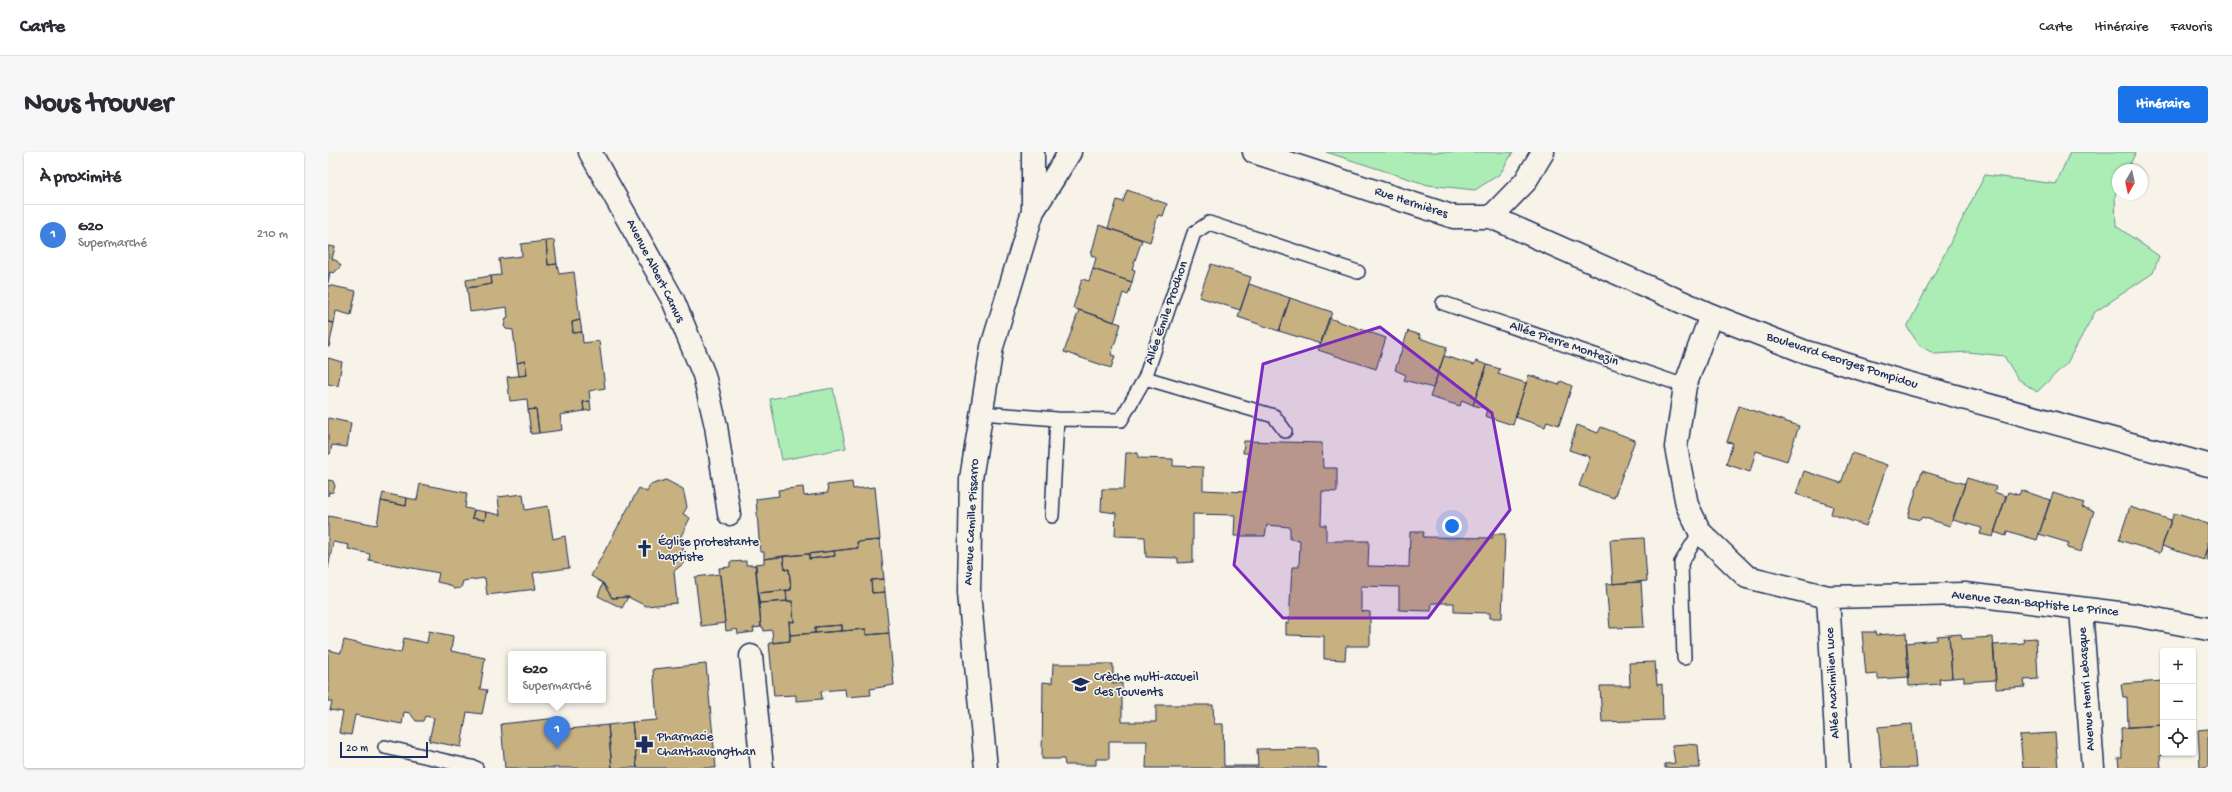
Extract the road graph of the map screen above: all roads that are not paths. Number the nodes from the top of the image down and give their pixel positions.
1 (590, 152) edge
2 (1033, 152) edge
3 (1070, 152) edge
4 (1254, 152) edge
5 (1543, 152) edge
6 (1033, 212) junction
7 (1491, 217) junction
8 (1358, 272) dead end
9 (1443, 303) dead end
10 (1711, 315) junction
11 (1145, 378) junction
12 (1685, 386) junction
13 (981, 413) junction
14 (1057, 419) junction
15 (1285, 431) dead end
16 (2208, 465) edge
17 (729, 514) dead end
18 (1052, 516) dead end
19 (1700, 532) junction
20 (1828, 598) junction
21 (2081, 609) junction
22 (2208, 629) edge
23 (751, 656) dead end
24 (1684, 658) dead end
25 (385, 747) dead end
26 (476, 768) edge
27 (762, 768) edge
28 (986, 768) edge
29 (1838, 768) edge
30 (2093, 768) edge

1 - 17 street, Avenue Albert Camus
2 - 6 street, Avenue Camille Pissarro
3 - 6 street, Avenue Camille Pissarro
4 - 7 street, Rue Hermières
5 - 7 street
6 - 13 street, Avenue Camille Pissarro
7 - 10 street, Boulevard Georges Pompidou
8 - 11 lane, Allée Émile Prodhon
9 - 12 lane, Allée Pierre Montezin
10 - 12 street, Avenue Jean-Baptiste Le Prince
10 - 16 street, Boulevard Georges Pompidou
11 - 14 lane, Allée Émile Prodhon
11 - 15 lane
12 - 19 street, Avenue Jean-Baptiste Le Prince
13 - 14 lane, Allée Émile Prodhon
13 - 28 street, Avenue Camille Pissarro
14 - 18 lane
19 - 20 street, Avenue Jean-Baptiste Le Prince
19 - 24 lane
20 - 21 street, Avenue Jean-Baptiste Le Prince
20 - 29 street, Allée Maximilien Luce
21 - 22 street, Avenue Jean-Baptiste Le Prince
21 - 30 street, Avenue Henri Lebasque
23 - 27 street
25 - 26 lane

